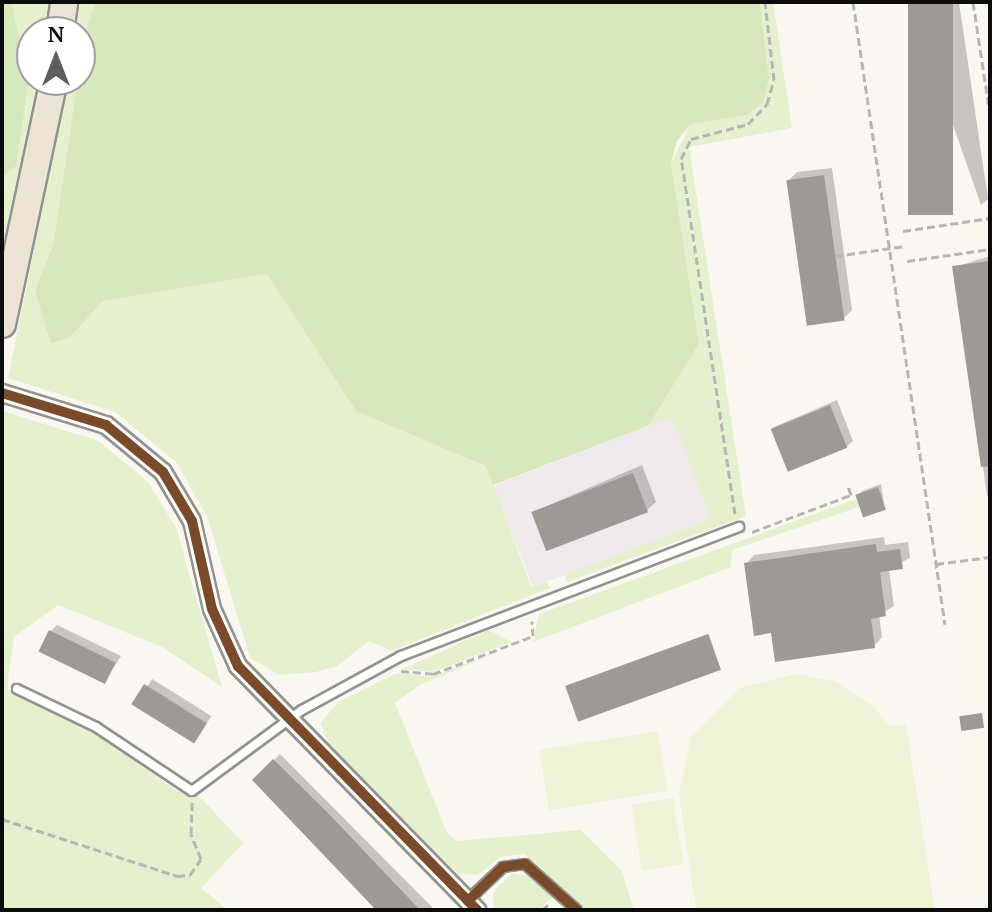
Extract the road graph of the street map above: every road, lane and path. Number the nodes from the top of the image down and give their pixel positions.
1 (765, 2) edge
2 (853, 2) edge
3 (973, 2) edge
4 (51, 96) edge
5 (990, 115) edge
6 (990, 218) edge
7 (903, 231) dead end
8 (905, 246) dead end
9 (889, 249) junction
10 (990, 249) edge
11 (835, 256) dead end
12 (907, 261) dead end
13 (2, 324) edge
14 (2, 393) edge
15 (848, 486) dead end
16 (741, 531) junction
17 (990, 557) edge
18 (936, 564) junction
19 (538, 613) dead end
20 (945, 624) dead end
21 (396, 671) dead end
22 (17, 689) dead end
23 (289, 721) junction
24 (192, 791) junction
25 (2, 819) edge
26 (472, 905) edge
27 (577, 910) edge

1 - 16 path
2 - 9 path
3 - 5 path
4 - 13 main road
6 - 7 path
8 - 9 path
9 - 11 path
9 - 18 path
10 - 12 path
14 - 23 street
15 - 16 path
16 - 23 lane
17 - 18 path
18 - 20 path
19 - 21 path
22 - 24 lane
23 - 24 lane
23 - 26 street
24 - 25 path
26 - 27 lane

